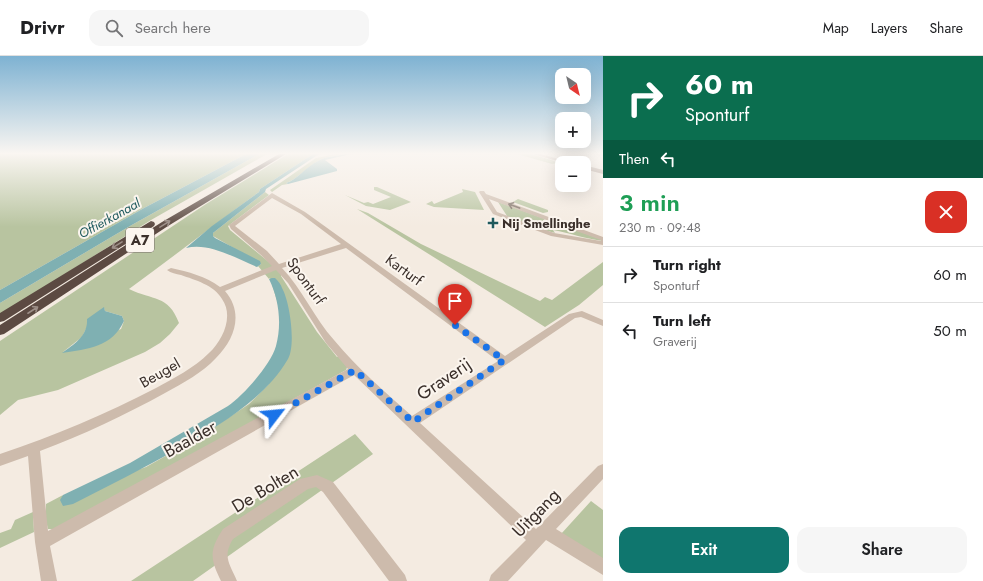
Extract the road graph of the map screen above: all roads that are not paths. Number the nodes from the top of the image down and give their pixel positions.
1 (228, 178) edge
2 (242, 178) edge
3 (303, 213) joint
4 (603, 239) edge
5 (603, 243) edge
6 (347, 245) junction
7 (278, 267) junction
8 (171, 270) dead end
9 (221, 289) junction
10 (0, 318) edge
11 (603, 323) edge
12 (0, 331) edge
13 (504, 360) junction
14 (355, 370) junction
15 (413, 422) junction
16 (34, 448) junction
17 (0, 460) edge
18 (603, 470) edge
19 (541, 535) junction
20 (42, 542) junction
21 (603, 567) edge
22 (49, 581) edge
23 (229, 581) edge
24 (399, 581) edge
25 (497, 581) edge

1 -> 10 highway, A7
12 -> 2 highway, A7
3 - 6 street, Karturf
3 - 7 street, Sponturf
4 -> 5 street
6 - 7 street
6 - 13 street, Karturf
7 - 9 street
7 - 14 street, Sponturf
8 - 9 street
9 - 16 street, Beugel
11 - 13 street, Graverij
13 - 15 street, Graverij
14 - 15 street, Sponturf
14 - 20 street, Baalder
15 - 19 street, Graverij
16 - 17 street, Beugel
16 - 20 street
18 - 19 street, Uitgang
19 - 21 street, Graverij
19 - 25 street, Uitgang
20 - 22 street
23 - 24 street, De Bolten

